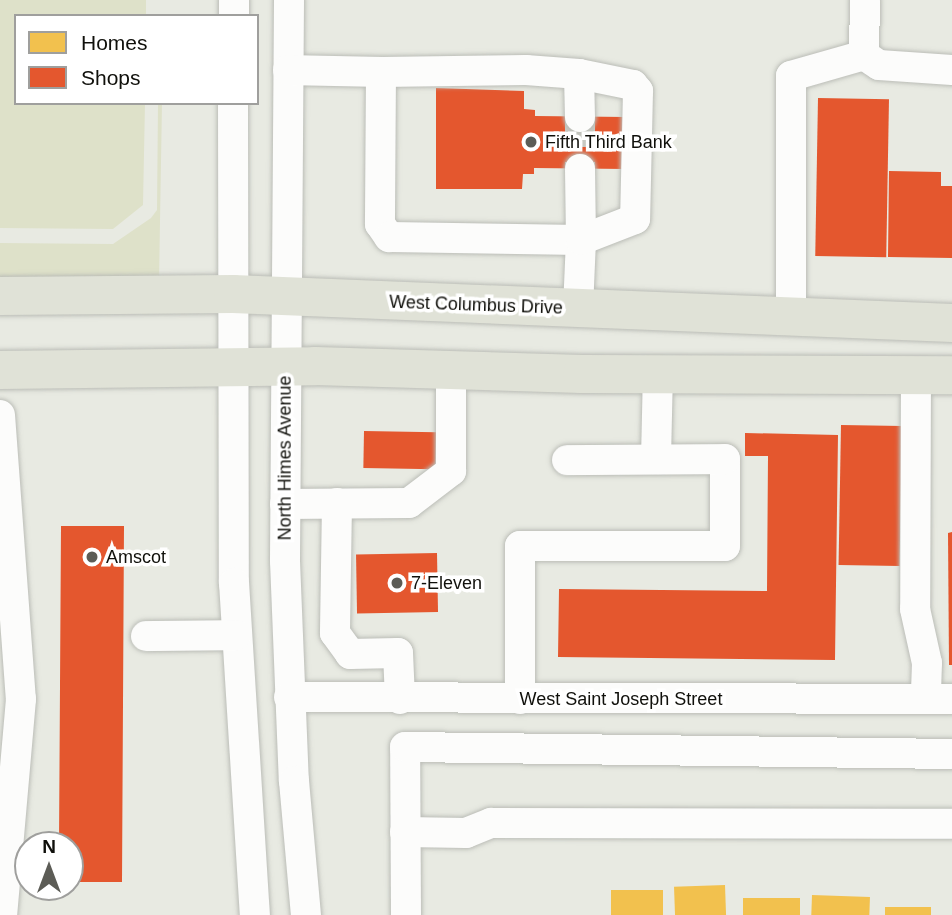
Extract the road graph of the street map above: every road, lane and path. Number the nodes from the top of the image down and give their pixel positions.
1 (289, 0) edge
2 (865, 0) edge
3 (864, 55) junction
4 (288, 70) junction
5 (952, 70) edge
6 (381, 72) junction
7 (579, 74) junction
8 (233, 105) edge
9 (580, 117) tunnel mouth
10 (580, 169) tunnel mouth
11 (581, 240) junction
12 (233, 294) junction
13 (0, 296) edge
14 (284, 298) junction
15 (578, 309) junction
16 (791, 317) junction
17 (952, 323) edge
18 (231, 367) junction
19 (284, 367) junction
20 (0, 370) edge
21 (451, 370) junction
22 (658, 373) junction
23 (934, 375) edge
24 (0, 415) edge
25 (656, 459) junction
26 (567, 460) dead end
27 (337, 503) junction
28 (285, 504) junction
29 (236, 635) junction
30 (146, 636) dead end
31 (289, 697) junction
32 (408, 699) junction
33 (520, 699) junction
34 (939, 699) edge
35 (411, 747) junction
36 (952, 754) edge
37 (952, 824) edge
38 (405, 831) junction
39 (2, 915) edge
40 (256, 915) edge
41 (306, 915) edge
42 (406, 915) edge

1 - 4 street, North Himes Avenue
2 - 3 street
3 - 5 street
3 - 16 street
4 - 6 street
4 - 14 street, North Himes Avenue
6 - 7 street
6 - 11 street
7 - 9 street
7 - 11 street
8 - 12 street
10 - 11 street
11 - 15 street
12 - 13 main road, West Columbus Drive
12 - 14 main road, West Columbus Drive
12 - 18 street
14 - 15 main road, West Columbus Drive
14 - 19 street, North Himes Avenue
15 - 16 main road, West Columbus Drive
16 - 17 main road, West Columbus Drive
18 - 19 main road
18 - 20 main road
18 - 29 street
19 - 21 main road
19 - 28 street, North Himes Avenue
21 - 22 main road
21 - 27 street
22 - 23 main road
22 - 25 street
23 - 34 street
24 - 39 street
25 - 26 street
25 - 33 street
27 - 28 street
27 - 32 street
28 - 31 street, North Himes Avenue
29 - 30 street
29 - 40 street
31 - 32 street, West Saint Joseph Street
31 - 41 street, North Himes Avenue
32 - 33 street, West Saint Joseph Street
32 - 35 street
33 - 34 street, West Saint Joseph Street
35 - 36 street
35 - 38 street
37 - 38 street
38 - 42 street

